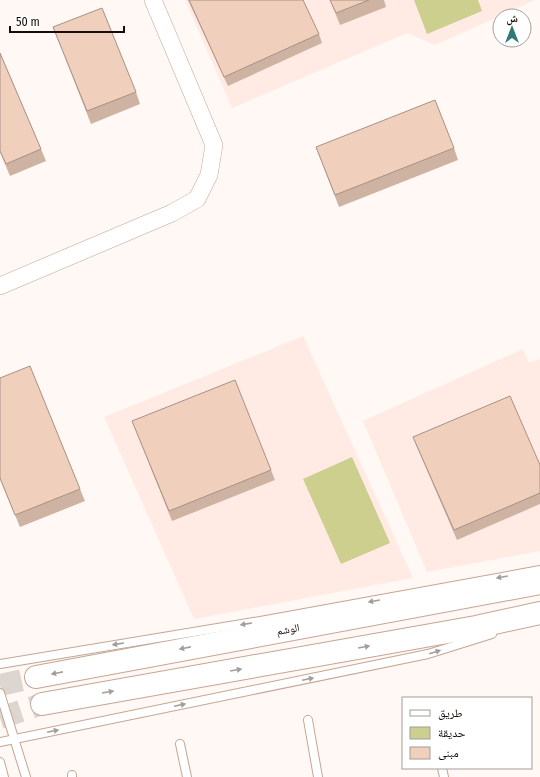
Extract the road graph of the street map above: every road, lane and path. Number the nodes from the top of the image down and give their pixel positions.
1 (153, 0) edge
2 (0, 286) edge
3 (540, 570) edge
4 (540, 583) edge
5 (454, 586) junction
6 (500, 591) junction
7 (540, 613) edge
8 (540, 619) edge
9 (0, 664) edge
10 (36, 677) tunnel mouth
11 (1, 697) edge
12 (42, 704) tunnel mouth
13 (308, 720) dead end
14 (15, 738) junction
15 (0, 742) edge
16 (180, 744) dead end
17 (0, 762) edge
18 (4, 777) edge
19 (26, 777) edge
20 (187, 777) edge
21 (318, 777) edge

1 - 2 street
3 -> 5 lane
4 - 6 main road, الوشم
5 - 6 main road
5 -> 9 lane
6 -> 10 main road, الوشم
12 -> 7 main road
14 -> 8 lane
11 - 14 lane
13 - 21 lane
14 - 15 lane
14 - 19 lane
16 - 20 lane
17 - 18 lane

